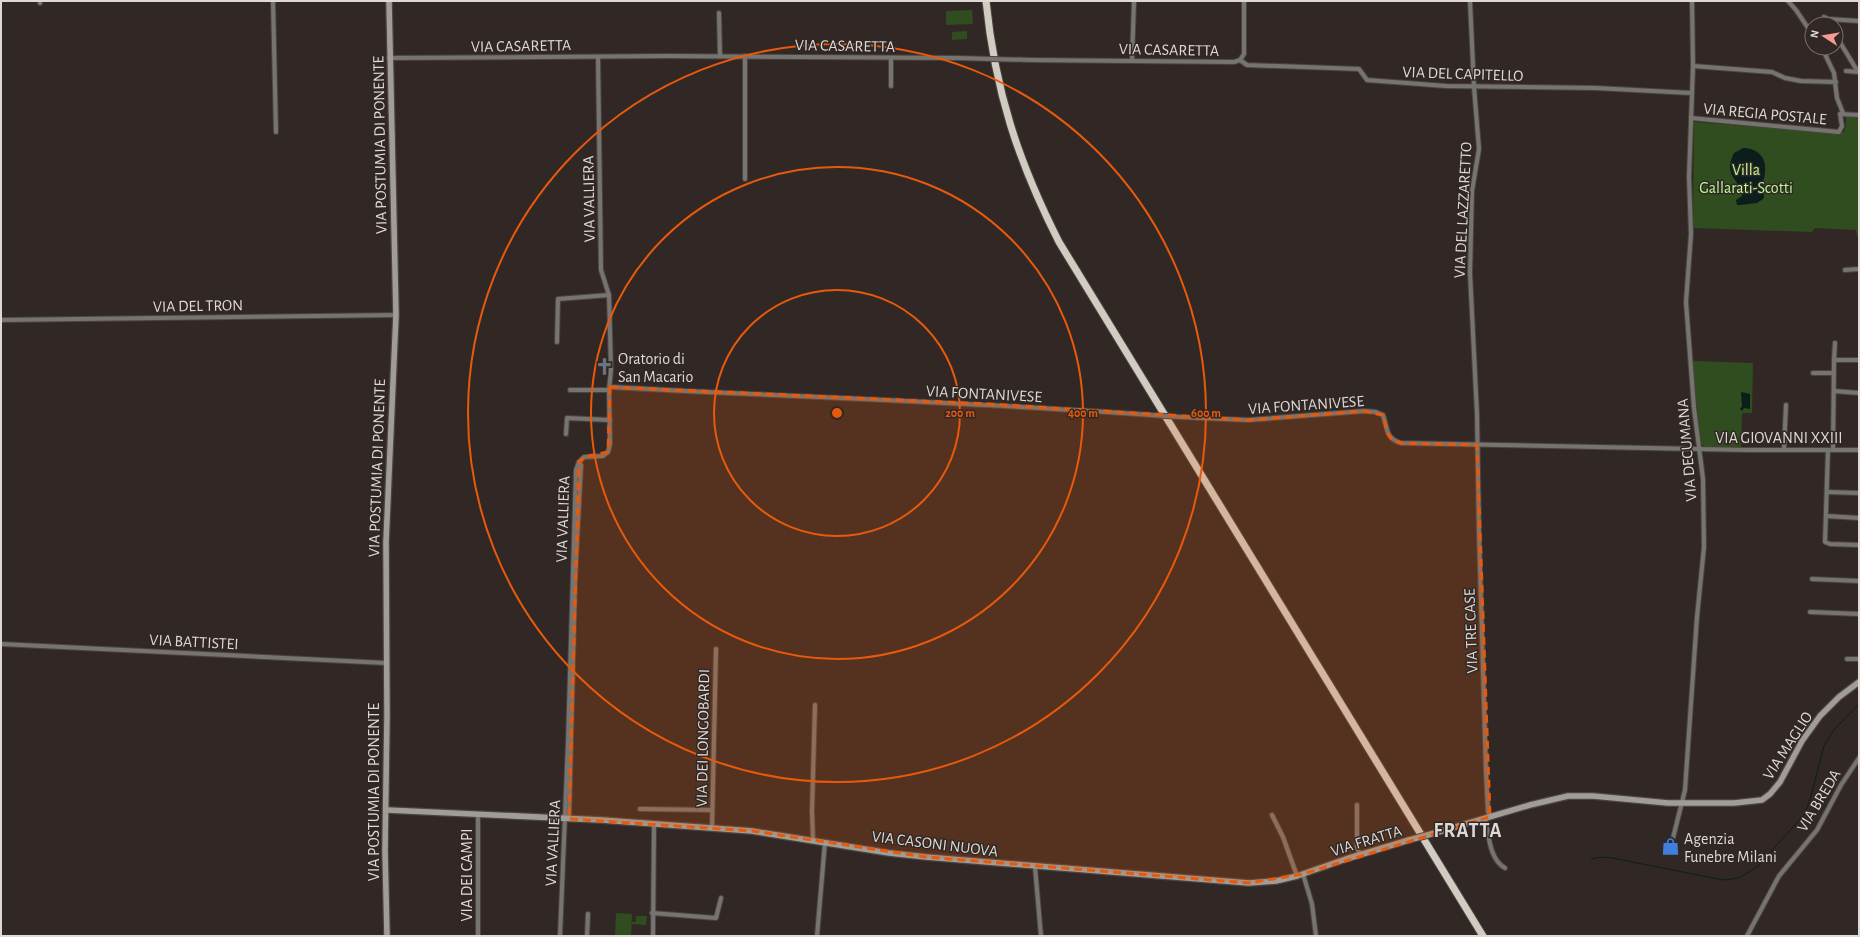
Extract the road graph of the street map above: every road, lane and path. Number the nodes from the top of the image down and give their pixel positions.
1 (273, 1) edge
2 (389, 1) edge
3 (986, 1) edge
4 (1134, 1) edge
5 (1244, 1) edge
6 (1470, 1) edge
7 (1692, 1) edge
8 (1788, 1) edge
9 (719, 13) dead end
10 (1844, 20) edge
11 (1859, 21) edge
12 (1804, 22) edge
13 (1844, 48) edge
14 (720, 56) junction
15 (744, 56) junction
16 (1826, 56) edge
17 (598, 57) junction
18 (389, 58) junction
19 (891, 58) junction
20 (1132, 60) junction
21 (1240, 60) junction
22 (1693, 66) junction
23 (1846, 71) dead end
24 (1859, 72) edge
25 (1836, 82) junction
26 (891, 86) dead end
27 (1474, 87) junction
28 (1692, 93) junction
29 (1843, 113) junction
30 (1859, 115) edge
31 (1691, 118) junction
32 (276, 132) dead end
33 (745, 179) dead end
34 (1859, 269) edge
35 (1845, 270) dead end
36 (609, 295) junction
37 (396, 315) junction
38 (1, 320) edge
39 (557, 342) dead end
40 (1834, 343) dead end
41 (1834, 360) junction
42 (1859, 360) edge
43 (1813, 373) dead end
44 (1834, 374) junction
45 (610, 388) junction
46 (570, 390) dead end
47 (1834, 390) junction
48 (1859, 393) edge
49 (1786, 405) dead end
50 (610, 420) junction
51 (566, 434) dead end
52 (1477, 445) junction
53 (1698, 449) junction
54 (1784, 449) junction
55 (1831, 450) junction
56 (1859, 450) edge
57 (1827, 492) junction
58 (1859, 493) edge
59 (1826, 516) junction
60 (1859, 518) edge
61 (1859, 545) edge
62 (1812, 579) dead end
63 (1859, 580) edge
64 (1810, 612) dead end
65 (1859, 614) edge
66 (1, 644) edge
67 (716, 649) dead end
68 (1847, 659) dead end
69 (1859, 659) edge
70 (386, 663) junction
71 (1859, 682) edge
72 (815, 705) dead end
73 (1859, 758) edge
74 (1682, 803) junction
75 (1356, 805) dead end
76 (640, 809) dead end
77 (387, 810) junction
78 (712, 810) junction
79 (478, 815) junction
80 (1272, 815) dead end
81 (567, 818) junction
82 (1487, 818) junction
83 (654, 825) junction
84 (712, 828) junction
85 (813, 840) junction
86 (825, 842) junction
87 (1672, 842) dead end
88 (1360, 854) junction
89 (1035, 867) junction
90 (1054, 868) joint
91 (1505, 868) dead end
92 (1300, 875) junction
93 (721, 898) dead end
94 (652, 913) junction
95 (588, 914) dead end
96 (387, 936) edge
97 (478, 936) edge
98 (560, 936) edge
99 (587, 936) edge
100 (653, 936) edge
101 (818, 936) edge
102 (1041, 936) edge
103 (1316, 936) edge
104 (1484, 936) edge
105 (1747, 936) edge

1 - 32 street
2 - 18 main road, VIA POSTUMIA DI PONENTE
3 - 104 highway
4 - 20 street
5 - 21 street, VIA CASARETTA
6 - 27 street, VIA DEL LAZZARETTO
7 - 22 street, VIA DECUMANA
8 - 12 street
9 - 14 street
10 - 11 street
13 - 24 street
14 - 15 street, VIA CASARETTA
14 - 17 street, VIA CASARETTA
15 - 19 street, VIA CASARETTA
15 - 33 street
16 - 25 street, VIA REGIA POSTALE
17 - 18 street, VIA CASARETTA
17 - 36 street, VIA VALLIERA
18 - 37 main road, VIA POSTUMIA DI PONENTE
19 - 20 street, VIA CASARETTA, bridge
19 - 26 street
20 - 21 street, VIA CASARETTA
21 - 27 street, VIA DEL CAPITELLO
22 - 25 street
22 - 28 street, VIA DECUMANA
23 - 24 street
25 - 29 street, VIA REGIA POSTALE
27 - 28 street, VIA DEL CAPITELLO
27 - 52 street, VIA DEL LAZZARETTO
28 - 31 street, VIA DECUMANA
29 - 30 street, VIA REGIA POSTALE
29 - 31 street, VIA REGIA POSTALE
31 - 53 street, VIA DECUMANA
34 - 35 street
36 - 39 street
36 - 45 street, VIA VALLIERA
37 - 38 street, VIA DEL TRON
37 - 70 main road, VIA POSTUMIA DI PONENTE
40 - 41 street
41 - 42 street
41 - 44 street
43 - 44 street
44 - 47 street
45 - 46 street, VIA FONTANIVESE
45 - 50 street, VIA VALLIERA
45 - 52 street, VIA FONTANIVESE, bridge
47 - 48 street
47 - 55 street
49 - 54 street
50 - 51 street
50 - 81 street, VIA VALLIERA
52 - 53 street, VIA FONTANIVESE
52 - 82 street, VIA TRE CASE
53 - 54 street, VIA GIOVANNI XXIII
53 - 74 street, VIA DECUMANA
54 - 55 street, VIA GIOVANNI XXIII
55 - 56 street, VIA GIOVANNI XXIII
55 - 57 street
57 - 58 street
57 - 59 street
59 - 60 street
59 - 61 street
62 - 63 street
64 - 65 street
66 - 70 street, VIA BATTISTEI
67 - 78 street, VIA DEI LONGOBARDI
68 - 69 street
70 - 77 main road, VIA POSTUMIA DI PONENTE
71 - 74 main road, VIA MAGLIO
72 - 85 street
73 - 105 street, VIA BREDA
74 - 82 main road, VIA FRATTA
74 - 87 street, VIA DECUMANA
75 - 88 street
76 - 78 street
77 - 79 main road, VIA CASONI NUOVA
77 - 96 main road, VIA POSTUMIA DI PONENTE
78 - 84 street, VIA DEI LONGOBARDI
79 - 81 main road, VIA CASONI NUOVA
79 - 97 street, VIA DEI CAMPI
80 - 92 street
81 - 83 main road, VIA CASONI NUOVA
81 - 98 street, VIA VALLIERA
82 - 88 main road, VIA FRATTA, bridge
82 - 91 street, VIA TRE CASE
83 - 84 main road, VIA CASONI NUOVA
83 - 94 street
84 - 85 main road, VIA CASONI NUOVA
85 - 86 main road, VIA CASONI NUOVA
86 - 89 main road, VIA CASONI NUOVA
86 - 101 street
88 - 92 main road, VIA FRATTA
89 - 90 main road, VIA CASONI NUOVA
89 - 102 street
90 - 92 main road, VIA FRATTA
92 - 103 street
93 - 94 street
94 - 100 street
95 - 99 street

